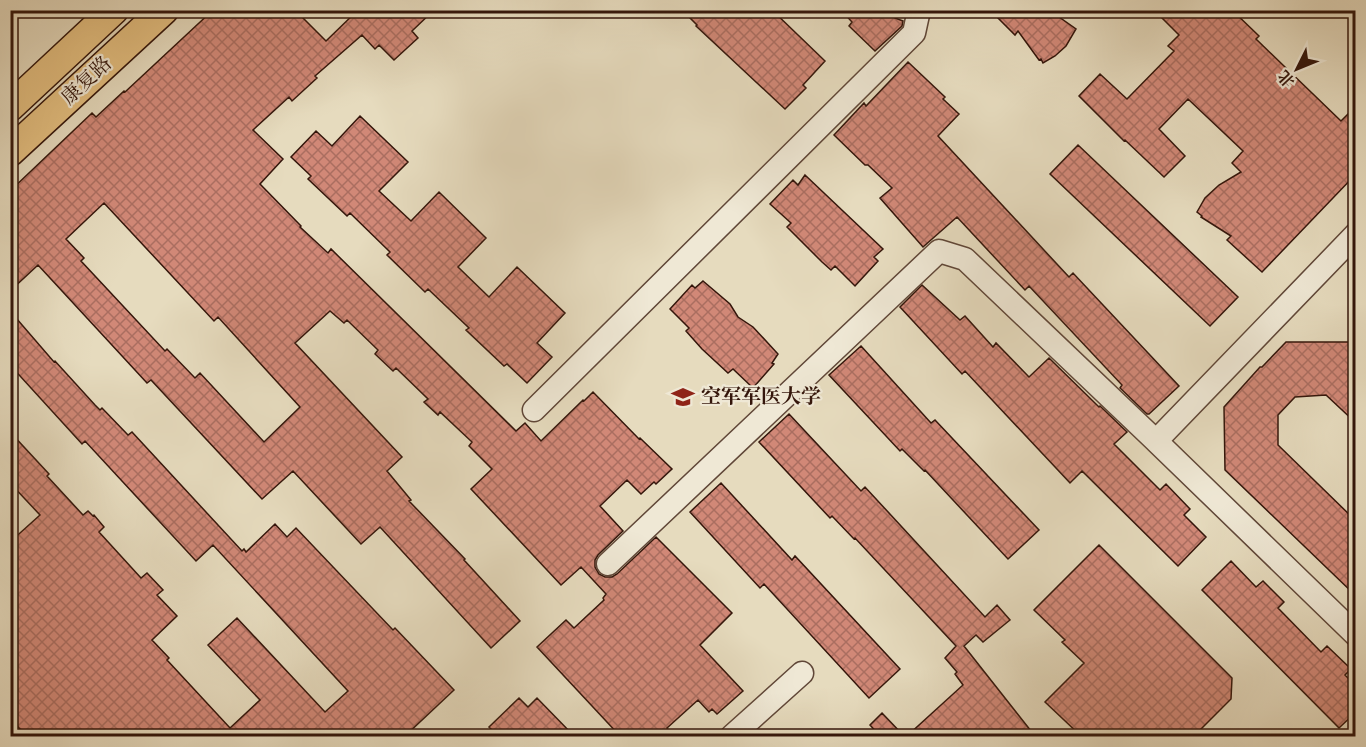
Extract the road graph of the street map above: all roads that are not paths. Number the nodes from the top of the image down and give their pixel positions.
1 (114, 10) edge
2 (164, 10) edge
3 (919, 10) edge
4 (10, 107) edge
5 (10, 152) edge
6 (1356, 234) edge
7 (534, 410) dead end
8 (1156, 441) junction
9 (609, 564) dead end
10 (1356, 635) edge
11 (802, 673) dead end
12 (732, 736) edge

1 - 4 main road, 康复路
2 - 5 main road, 康复路
3 - 7 street
6 - 8 street
8 - 9 street
8 - 10 street
11 - 12 street

